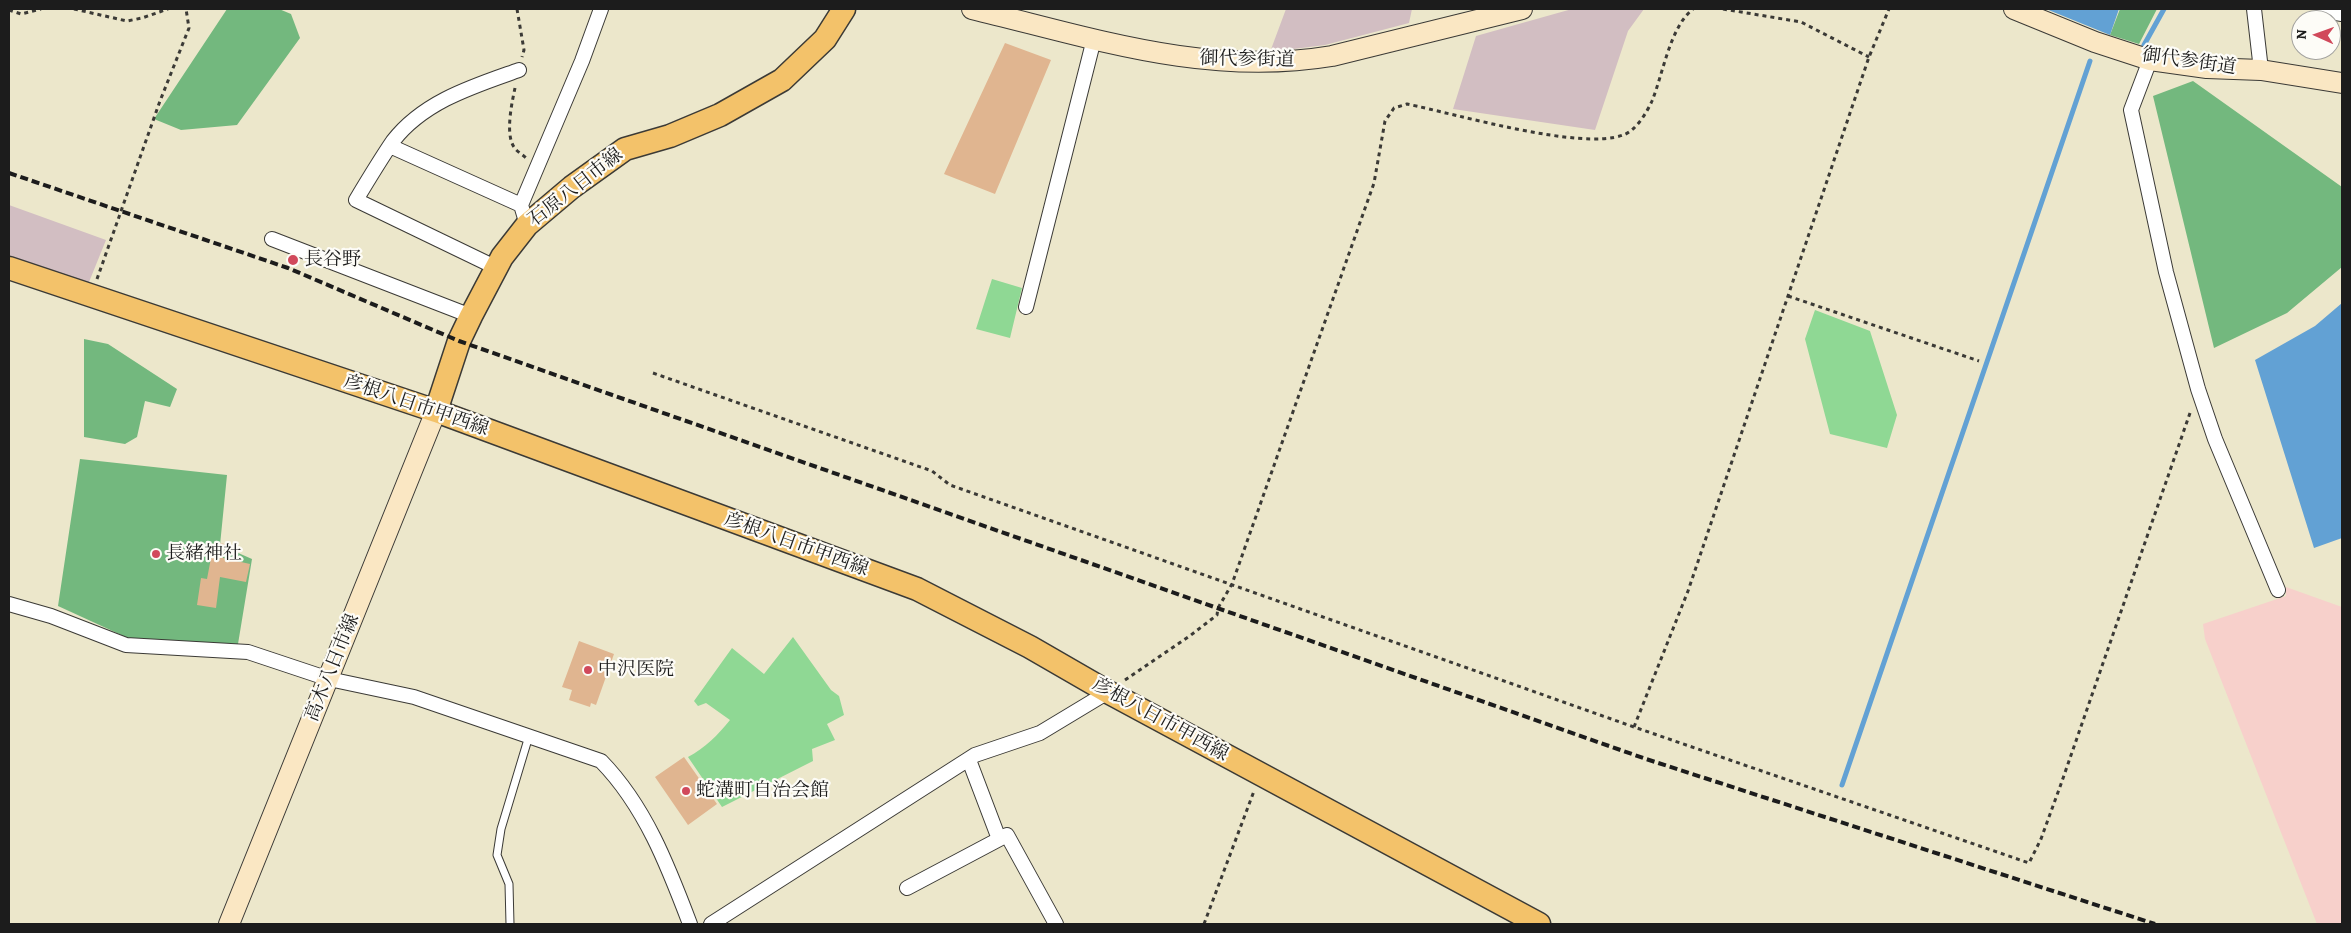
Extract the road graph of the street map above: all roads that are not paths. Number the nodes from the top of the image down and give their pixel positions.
1 (601, 9) edge
2 (844, 9) edge
3 (972, 9) edge
4 (1522, 9) edge
5 (2014, 9) edge
6 (2254, 9) edge
7 (2324, 9) edge
8 (2342, 14) edge
9 (1094, 39) junction
10 (2150, 60) junction
11 (519, 70) dead end
12 (2262, 70) junction
13 (2342, 83) edge
14 (390, 146) junction
15 (524, 215) junction
16 (272, 239) dead end
17 (9, 268) edge
18 (497, 268) junction
19 (1026, 308) dead end
20 (471, 316) junction
21 (436, 411) junction
22 (2278, 590) dead end
23 (9, 604) edge
24 (329, 679) junction
25 (1108, 692) junction
26 (529, 736) junction
27 (969, 760) junction
28 (999, 839) junction
29 (907, 888) dead end
30 (229, 924) edge
31 (510, 924) edge
32 (690, 924) edge
33 (711, 924) edge
34 (1056, 924) edge
35 (1539, 924) edge

1 - 15 street
2 - 15 main road, 石原八日市線
3 - 9 street, 御代参街道
4 - 9 street, 御代参街道
5 - 10 street, 御代参街道
6 - 12 street
7 - 8 street
9 - 19 street
10 - 12 street, 御代参街道
10 - 22 street
11 - 14 street
12 - 13 street, 御代参街道
14 - 15 street
14 - 18 street
15 - 18 main road, 石原八日市線
16 - 20 street
17 - 21 main road, 彦根八日市甲西線
18 - 20 main road, 石原八日市線
20 - 21 main road, 石原八日市線
21 - 24 street, 高木八日市線
21 - 25 main road, 彦根八日市甲西線
23 - 24 street
24 - 26 street
24 - 30 street, 高木八日市線
25 - 27 street
25 - 35 main road, 彦根八日市甲西線
26 - 31 lane
26 - 32 street
27 - 28 street
27 - 33 street
28 - 29 street
28 - 34 street

